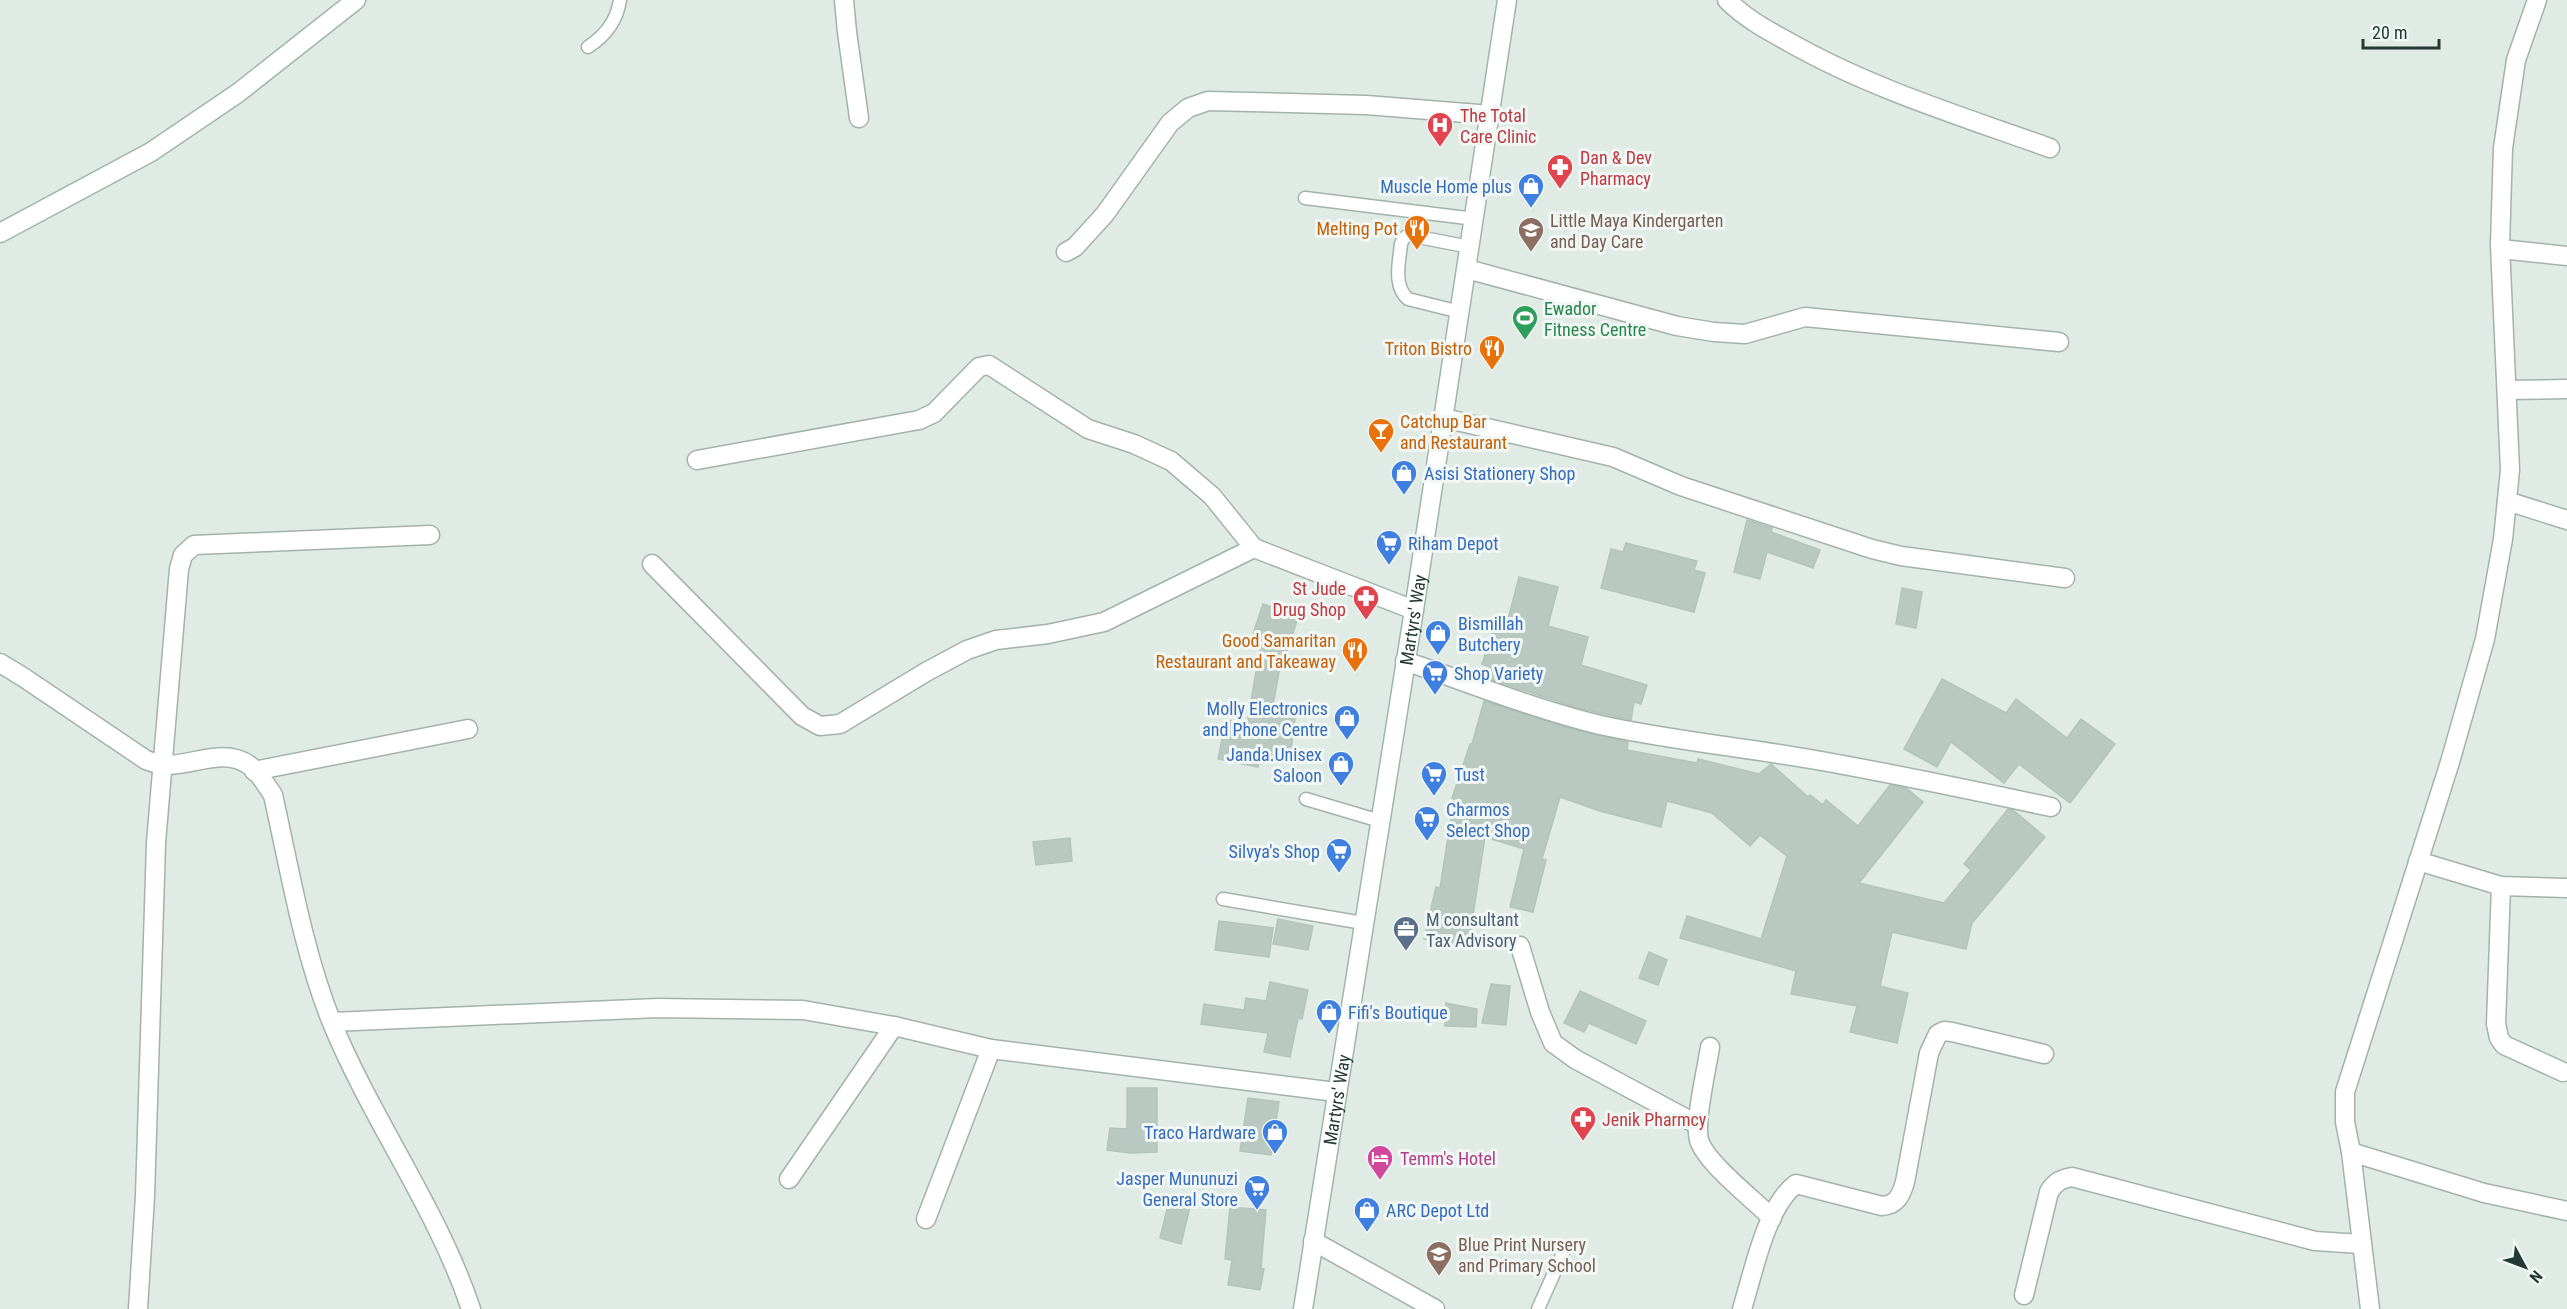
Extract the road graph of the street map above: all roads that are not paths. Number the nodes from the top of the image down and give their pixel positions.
1 (356, 0) edge
2 (620, 0) edge
3 (844, 0) edge
4 (1508, 0) edge
5 (1727, 0) edge
6 (2537, 0) edge
7 (588, 47) dead end
8 (1491, 115) junction
9 (859, 118) dead end
10 (2050, 148) dead end
11 (1305, 198) dead end
12 (1475, 219) junction
13 (0, 233) edge
14 (1470, 247) junction
15 (2501, 249) junction
16 (1066, 252) dead end
17 (2567, 256) edge
18 (1467, 268) junction
19 (1460, 312) junction
20 (2059, 342) dead end
21 (2567, 389) edge
22 (2507, 390) junction
23 (1444, 418) junction
24 (697, 460) dead end
25 (2507, 501) junction
26 (2567, 519) edge
27 (430, 535) dead end
28 (1254, 548) junction
29 (652, 564) dead end
30 (2066, 578) dead end
31 (1414, 610) junction
32 (1406, 662) junction
33 (0, 663) edge
34 (468, 729) dead end
35 (164, 765) junction
36 (254, 771) junction
37 (1306, 799) dead end
38 (2051, 807) dead end
39 (1380, 821) junction
40 (2418, 861) junction
41 (2501, 886) junction
42 (2567, 888) edge
43 (1223, 899) dead end
44 (1363, 923) junction
45 (1520, 946) dead end
46 (332, 1022) junction
47 (894, 1026) junction
48 (1710, 1047) dead end
49 (991, 1049) junction
50 (2044, 1053) dead end
51 (2563, 1072) dead end
52 (1336, 1092) junction
53 (1698, 1125) junction
54 (2351, 1152) junction
55 (789, 1179) dead end
56 (2567, 1211) edge
57 (1772, 1218) junction
58 (926, 1219) dead end
59 (1313, 1241) junction
60 (2361, 1244) junction
61 (1563, 1253) dead end
62 (2024, 1295) dead end
63 (138, 1309) edge
64 (471, 1309) edge
65 (1303, 1309) edge
66 (1435, 1309) edge
67 (1538, 1309) edge
68 (1742, 1309) edge
69 (2370, 1309) edge

1 - 13 street
2 - 7 lane
3 - 9 street
4 - 8 street, Martyrs' Way
5 - 10 street
6 - 15 street
8 - 12 street, Martyrs' Way
8 - 16 street
11 - 12 lane
12 - 14 street, Martyrs' Way
14 - 18 street, Martyrs' Way
14 - 19 lane
15 - 17 street
15 - 22 street
18 - 19 street, Martyrs' Way
18 - 20 street
19 - 23 street, Martyrs' Way
21 - 22 street
22 - 25 street
23 - 30 street
23 - 31 street, Martyrs' Way
24 - 28 street
25 - 26 street
25 - 40 street
27 - 35 street
28 - 29 street
28 - 31 street
31 - 32 street, Martyrs' Way
32 - 38 street
32 - 39 street, Martyrs' Way
33 - 35 street
34 - 36 street
35 - 36 street
35 - 63 street
36 - 46 street
37 - 39 lane
39 - 44 street, Martyrs' Way
40 - 41 street
40 - 54 street
41 - 42 street
41 - 51 street
43 - 44 lane
44 - 52 street, Martyrs' Way
45 - 53 street
46 - 47 street
46 - 64 street
47 - 49 street
47 - 55 street
48 - 53 street
49 - 52 street
49 - 58 street
50 - 57 street
52 - 59 street, Martyrs' Way
53 - 57 street
54 - 56 street
54 - 60 street
57 - 68 street
59 - 65 street, Martyrs' Way
59 - 66 street
60 - 62 street
60 - 69 street
61 - 67 lane

